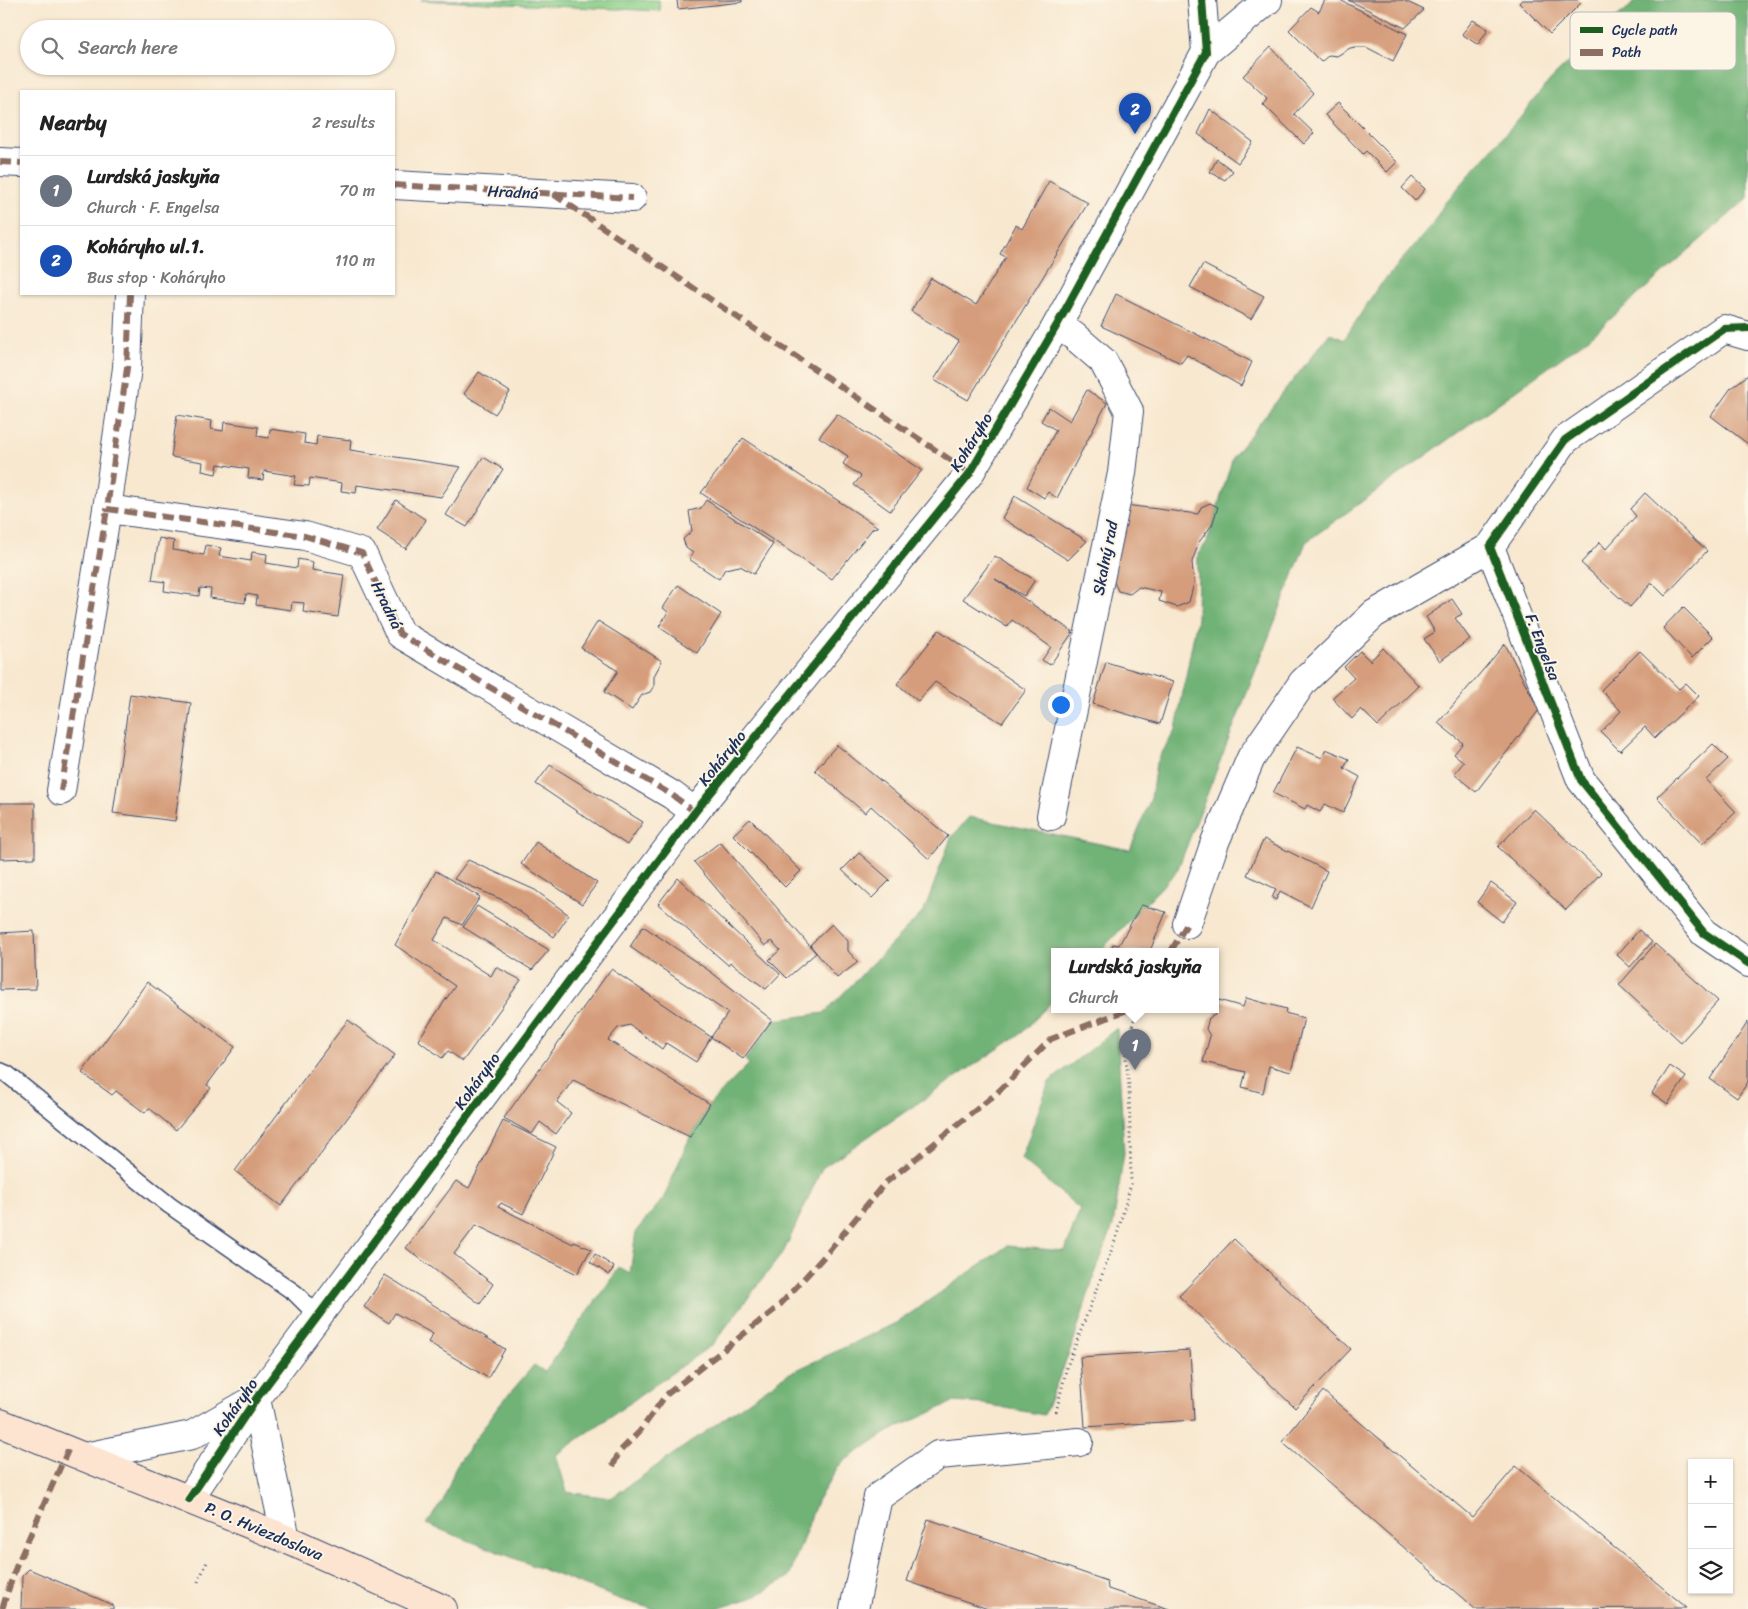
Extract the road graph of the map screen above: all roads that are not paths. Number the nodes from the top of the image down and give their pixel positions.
1 (1202, 0) edge
2 (1268, 0) edge
3 (1206, 52) junction
4 (0, 162) edge
5 (20, 163) edge
6 (395, 185) edge
7 (632, 198) dead end
8 (130, 295) edge
9 (1057, 325) junction
10 (1748, 336) edge
11 (107, 510) junction
12 (1490, 547) junction
13 (61, 791) dead end
14 (695, 812) junction
15 (1052, 816) dead end
16 (1187, 924) dead end
17 (1748, 963) edge
18 (0, 1071) edge
19 (319, 1317) junction
20 (256, 1399) junction
21 (0, 1422) edge
22 (1079, 1442) dead end
23 (86, 1457) junction
24 (189, 1499) junction
25 (286, 1539) junction
26 (852, 1608) edge
27 (442, 1609) edge

1 - 3 street
2 - 3 street
3 - 9 street, Koháryho
4 - 5 street
6 - 7 street, Hradná
8 - 11 street
9 - 14 street, Koháryho
9 - 15 street, Skalný rad
10 - 12 street
11 - 13 street
11 - 14 street, Hradná
12 - 16 street
12 - 17 street, F. Engelsa
14 - 19 street, Koháryho
18 - 19 lane
19 - 20 street, Koháryho
20 - 23 street, Koháryho
20 - 24 street, Koháryho
20 - 25 street, Koháryho
21 - 23 street, P. O. Hviezdoslava
22 - 26 street
23 - 24 street, P. O. Hviezdoslava
24 - 25 street, P. O. Hviezdoslava
25 - 27 street, P. O. Hviezdoslava

